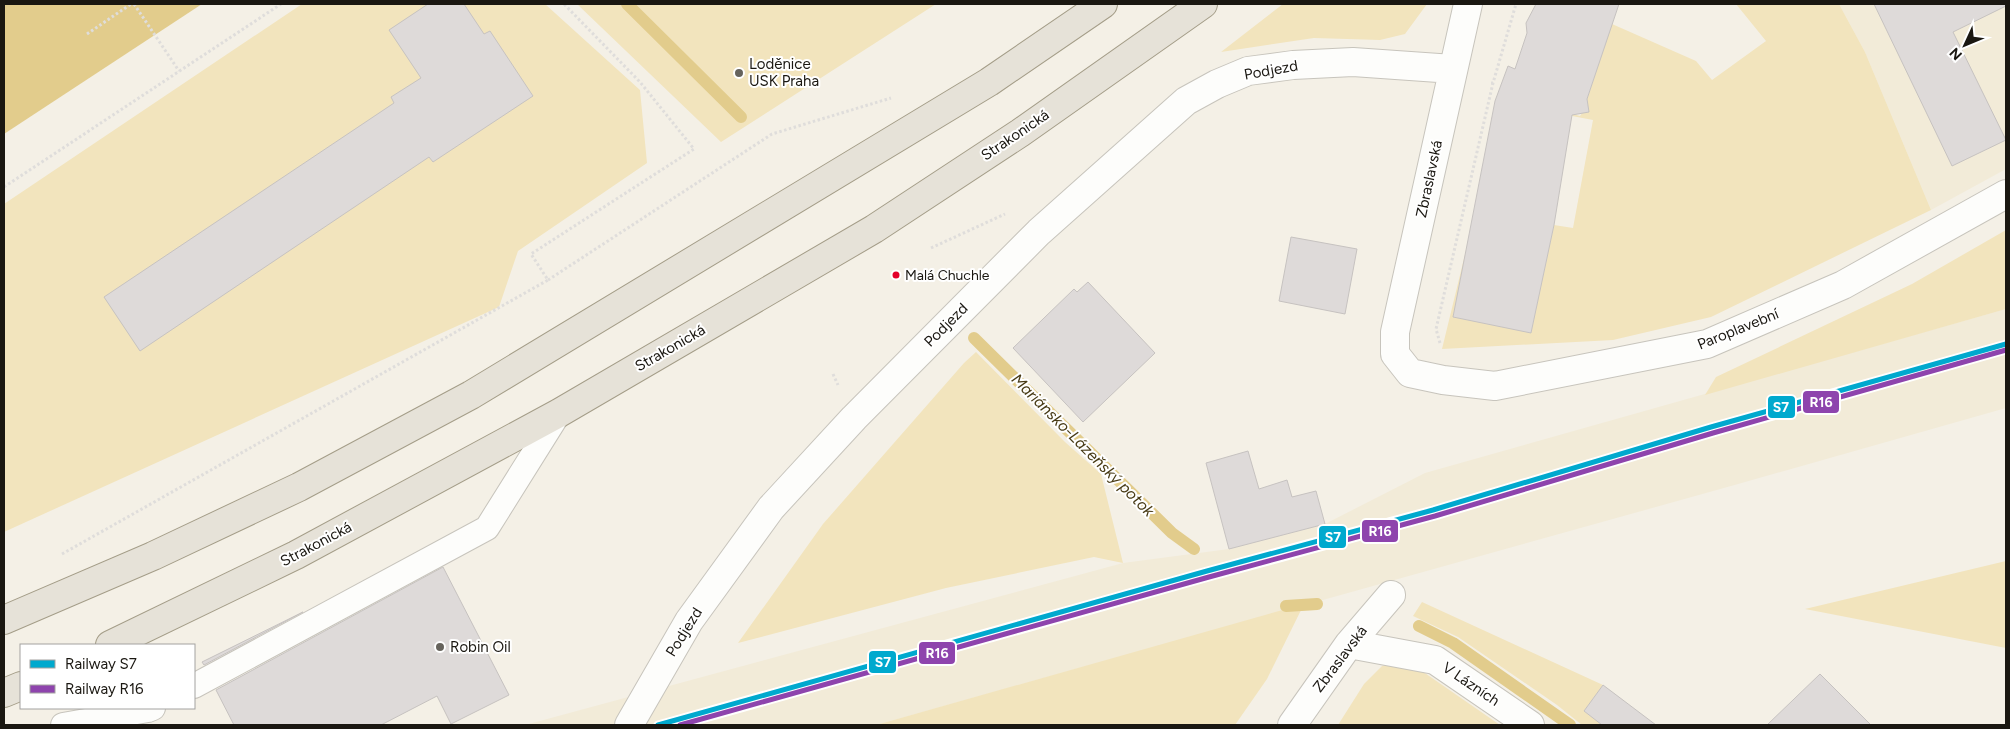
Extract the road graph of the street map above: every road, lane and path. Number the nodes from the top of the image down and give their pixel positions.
1 (132, 4) edge
2 (281, 4) edge
3 (564, 4) edge
4 (1103, 4) edge
5 (1203, 4) edge
6 (1468, 4) edge
7 (87, 34) dead end
8 (1453, 69) junction
9 (179, 72) junction
10 (1492, 83) dead end
11 (895, 96) dead end
12 (4, 187) edge
13 (2006, 194) edge
14 (1039, 232) junction
15 (931, 248) dead end
16 (548, 280) junction
17 (1442, 349) dead end
18 (1395, 354) joint
19 (559, 413) junction
20 (61, 554) dead end
21 (1391, 594) dead end
22 (4, 620) edge
23 (112, 644) edge
24 (1349, 644) junction
25 (195, 685) edge
26 (20, 686) edge
27 (4, 693) edge
28 (151, 709) edge
29 (124, 720) edge
30 (63, 725) edge
31 (629, 725) edge
32 (1292, 725) edge
33 (1530, 725) edge

1 - 7 path
1 - 9 path
2 - 9 path
3 - 16 path
4 - 22 main road
5 - 19 main road, Strakonická
6 - 8 street, Zbraslavská
8 - 14 street, Podjezd
8 - 18 street, Zbraslavská
9 - 12 path
10 - 17 path
11 - 16 path
13 - 18 street, Paroplavební
14 - 15 path
14 - 31 street, Podjezd
16 - 20 path
19 - 23 main road, Strakonická
19 - 25 lane
21 - 24 street, Zbraslavská
24 - 32 street, Zbraslavská
24 - 33 street, V Lázních
26 - 27 main road
28 - 29 lane
29 - 30 lane

